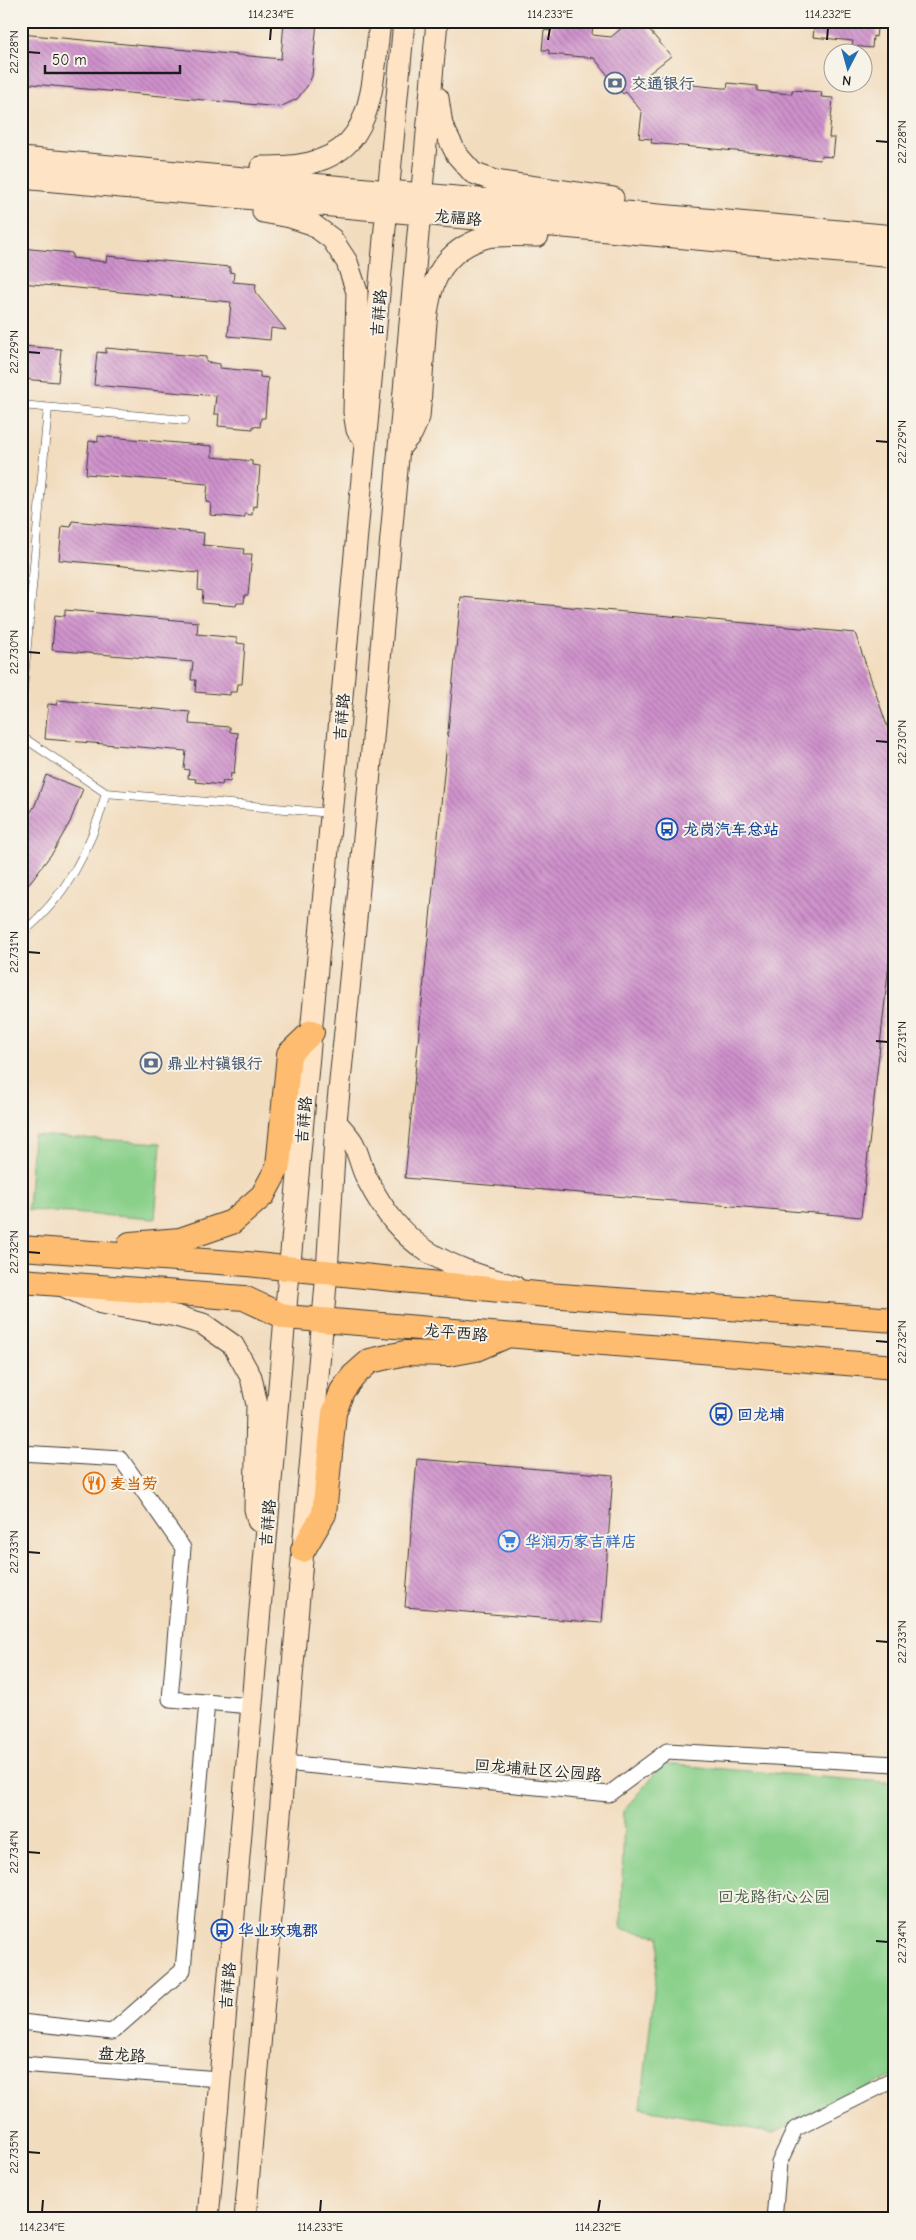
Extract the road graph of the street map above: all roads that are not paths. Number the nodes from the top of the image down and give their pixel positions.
1 (380, 21) edge
2 (404, 21) edge
3 (437, 21) edge
4 (433, 62) junction
5 (21, 158) edge
6 (205, 174) junction
7 (21, 178) edge
8 (142, 189) junction
9 (388, 201) junction
10 (421, 204) junction
11 (654, 215) junction
12 (895, 224) edge
13 (579, 228) junction
14 (818, 229) junction
15 (895, 236) edge
16 (855, 253) junction
17 (895, 256) edge
18 (895, 269) edge
19 (21, 405) edge
20 (48, 408) junction
21 (185, 420) dead end
22 (366, 444) junction
23 (399, 449) junction
24 (21, 712) edge
25 (21, 736) edge
26 (106, 794) junction
27 (332, 813) junction
28 (21, 934) edge
29 (312, 1032) junction
30 (336, 1122) junction
31 (21, 1248) edge
32 (54, 1250) junction
33 (289, 1269) junction
34 (327, 1272) junction
35 (21, 1282) edge
36 (58, 1284) junction
37 (547, 1295) junction
38 (285, 1317) junction
39 (323, 1320) junction
40 (895, 1320) edge
41 (507, 1336) junction
42 (895, 1367) edge
43 (21, 1454) edge
44 (265, 1548) junction
45 (303, 1550) junction
46 (207, 1702) junction
47 (252, 1706) junction
48 (284, 1762) junction
49 (895, 1764) edge
50 (21, 2022) edge
51 (21, 2064) edge
52 (219, 2079) junction
53 (895, 2079) edge
54 (208, 2219) edge
55 (245, 2219) edge
56 (774, 2219) edge

1 - 6 main road
2 - 9 main road, 吉祥路
3 - 4 main road, 吉祥路
4 - 10 main road, 吉祥路
4 - 11 main road
5 - 6 main road, 龙福路
6 - 9 main road, 龙福路
7 - 8 main road, 龙福路
8 - 9 main road, 龙福路
8 - 22 main road
9 - 10 main road, 龙福路
9 - 22 main road, 吉祥路
10 - 11 main road, 龙福路
10 - 13 main road, 龙福路
10 - 23 main road, 吉祥路
11 - 14 main road, 龙福路
12 - 14 main road
13 - 16 main road, 龙福路
13 - 23 main road
14 - 15 main road, 龙福路
16 - 17 main road, 龙福路
16 - 18 main road
19 - 20 lane
20 - 21 lane
20 - 24 lane
22 - 27 main road, 吉祥路
23 - 30 main road, 吉祥路
25 - 26 lane
26 - 27 lane
26 - 28 lane
27 - 29 main road, 吉祥路
29 - 32 main road
29 - 33 main road, 吉祥路
30 - 34 main road, 吉祥路
30 - 37 main road
31 - 32 main road
32 - 33 main road
33 - 34 main road
33 - 38 main road, 吉祥路
34 - 37 main road
34 - 39 main road, 吉祥路
35 - 36 main road, 龙平西路
36 - 38 main road, 龙平西路
36 - 44 main road
37 - 40 main road
38 - 39 main road, 龙平西路
38 - 44 main road, 吉祥路
39 - 41 main road, 龙平西路
39 - 45 main road, 吉祥路
41 - 42 main road, 龙平西路
41 - 45 main road
43 - 46 street
44 - 47 main road, 吉祥路
45 - 48 main road, 吉祥路
46 - 47 street
46 - 50 street
47 - 52 main road, 吉祥路
48 - 49 street, 回龙埔社区公园路
48 - 55 main road, 吉祥路
51 - 52 street, 盘龙路
52 - 54 main road, 吉祥路
53 - 56 street

